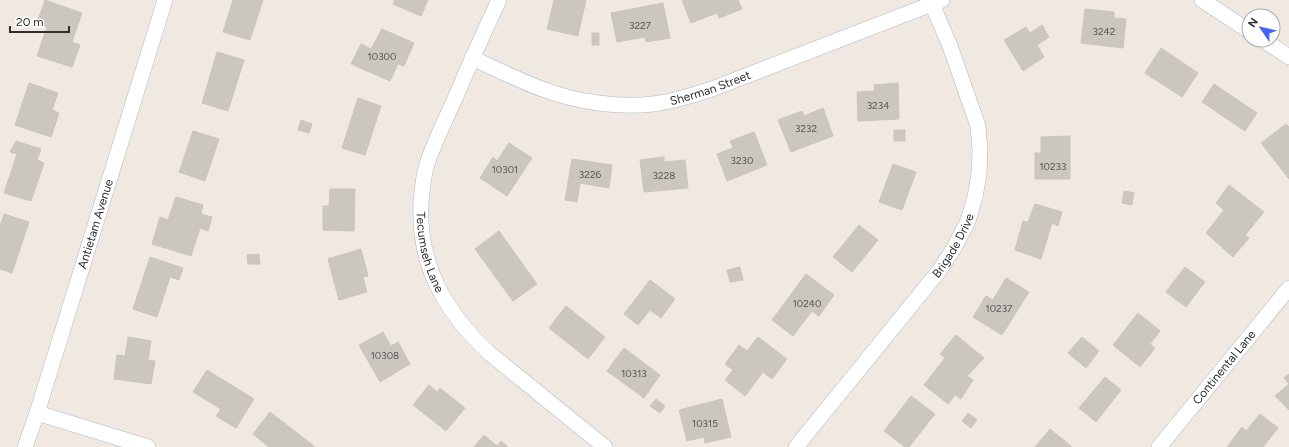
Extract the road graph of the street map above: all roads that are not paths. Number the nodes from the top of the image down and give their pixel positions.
1 (165, 0) edge
2 (499, 0) edge
3 (1202, 0) edge
4 (937, 2) edge
5 (1241, 26) edge
6 (1275, 48) edge
7 (1289, 57) edge
8 (472, 58) junction
9 (1289, 288) edge
10 (37, 413) junction
11 (25, 447) edge
12 (148, 447) edge
13 (605, 447) edge
14 (796, 447) edge
15 (1159, 447) edge

1 - 10 street, Antietam Avenue
2 - 8 street, Tecumseh Lane
3 - 5 street
4 - 8 street, Sherman Street
4 - 14 street, Brigade Drive
6 - 7 street
8 - 13 street, Tecumseh Lane
9 - 15 street, Continental Lane
10 - 11 street, Antietam Avenue
10 - 12 street

